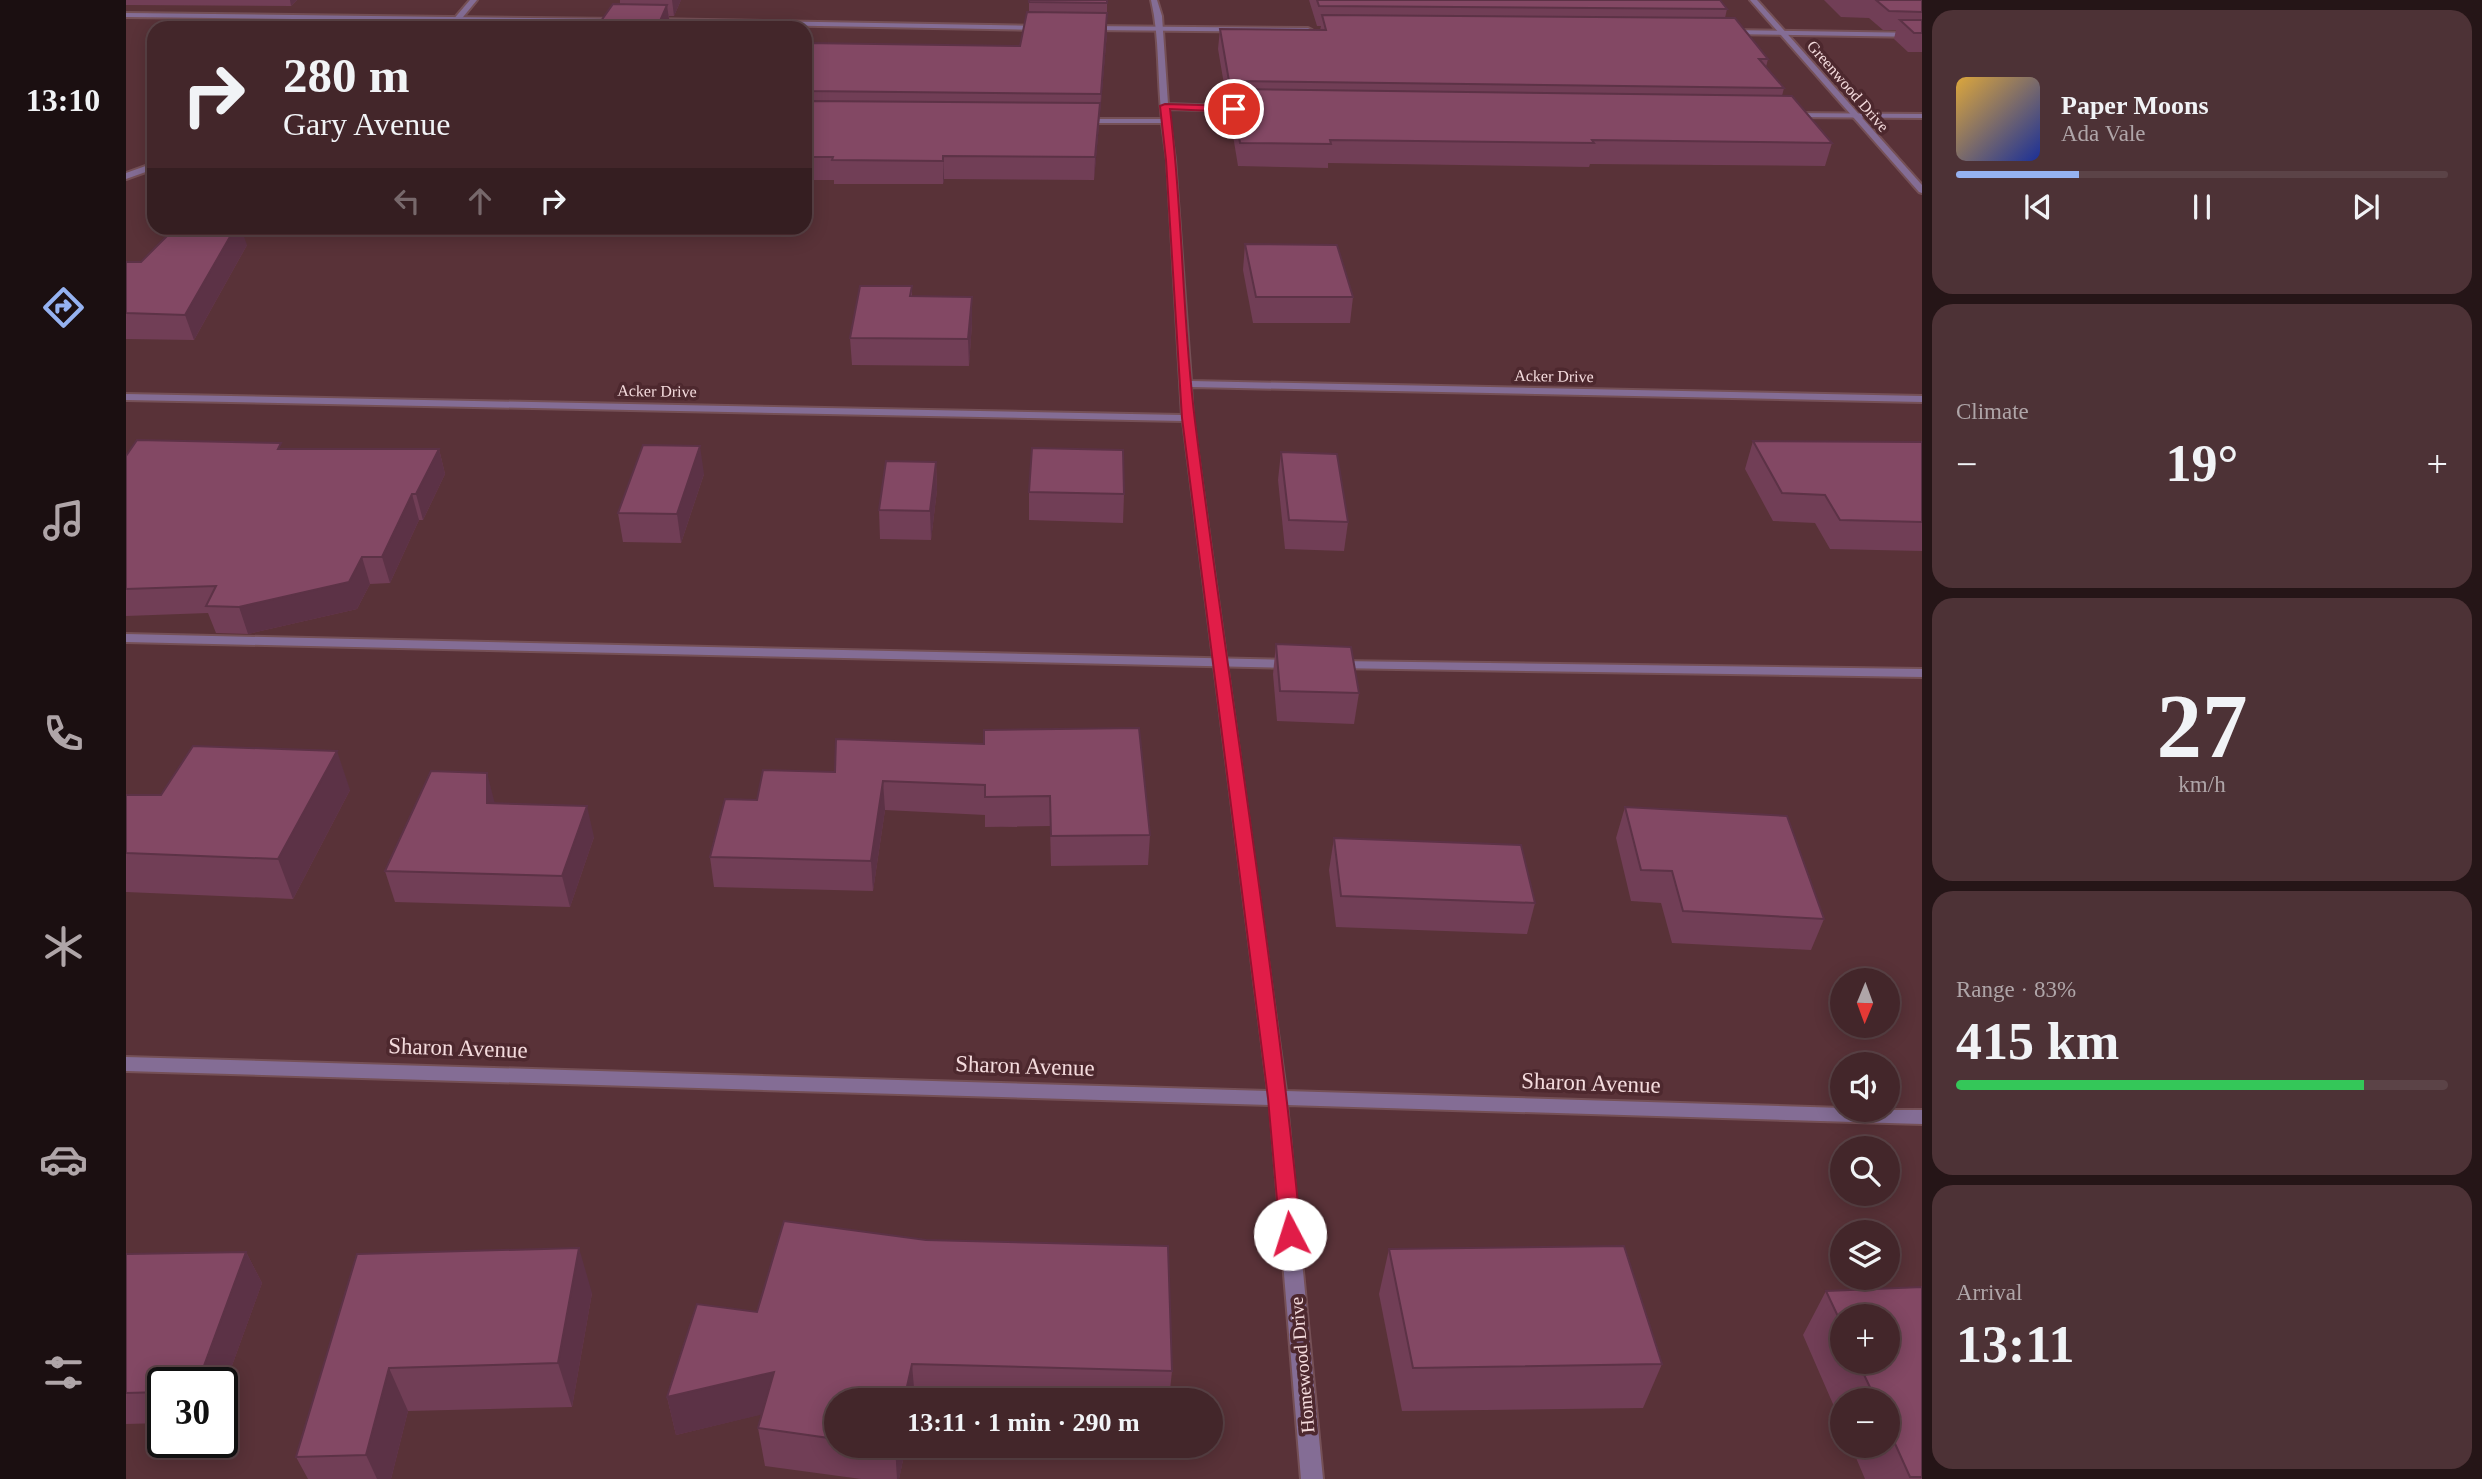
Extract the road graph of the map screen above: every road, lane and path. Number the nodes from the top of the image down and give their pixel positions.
1 (474, 0) edge
2 (1154, 0) edge
3 (1753, 0) edge
4 (126, 15) edge
5 (460, 17) junction
6 (456, 21) edge
7 (623, 21) edge
8 (812, 24) edge
9 (1049, 28) edge
10 (1076, 28) edge
11 (1158, 28) junction
12 (1324, 30) edge
13 (1712, 32) edge
14 (1782, 33) junction
15 (1922, 35) edge
16 (1165, 106) junction
17 (1262, 109) edge
18 (1784, 114) edge
19 (1853, 115) junction
20 (1922, 116) edge
21 (1070, 121) edge
22 (1166, 121) junction
23 (147, 168) edge
24 (126, 176) edge
25 (1922, 190) edge
26 (1186, 383) junction
27 (126, 397) edge
28 (1922, 399) edge
29 (1188, 418) junction
30 (126, 638) edge
31 (1221, 663) junction
32 (1922, 673) edge
33 (126, 1064) edge
34 (1278, 1098) junction
35 (1922, 1117) edge
36 (1312, 1479) edge

1 - 5 street
2 - 11 street, Homewood Drive
3 - 14 street, Greenwood Drive
4 - 5 street
5 - 6 street
5 - 7 street
8 - 9 street
10 - 11 street
11 - 12 street
11 - 16 street, Homewood Drive
13 - 14 street
14 - 15 street
14 - 19 street, Greenwood Drive
16 - 17 street
16 - 22 street, Homewood Drive
18 - 19 street
19 - 20 street
19 - 25 street, Greenwood Drive
21 - 22 street
22 - 26 street, Homewood Drive
23 - 24 street
26 - 28 street, Acker Drive
26 - 29 street, Homewood Drive
27 - 29 street, Acker Drive
29 - 31 street, Homewood Drive
30 - 31 street
31 - 32 street
31 - 34 street, Homewood Drive
33 - 34 street, Sharon Avenue
34 - 35 street, Sharon Avenue
34 - 36 street, Homewood Drive

